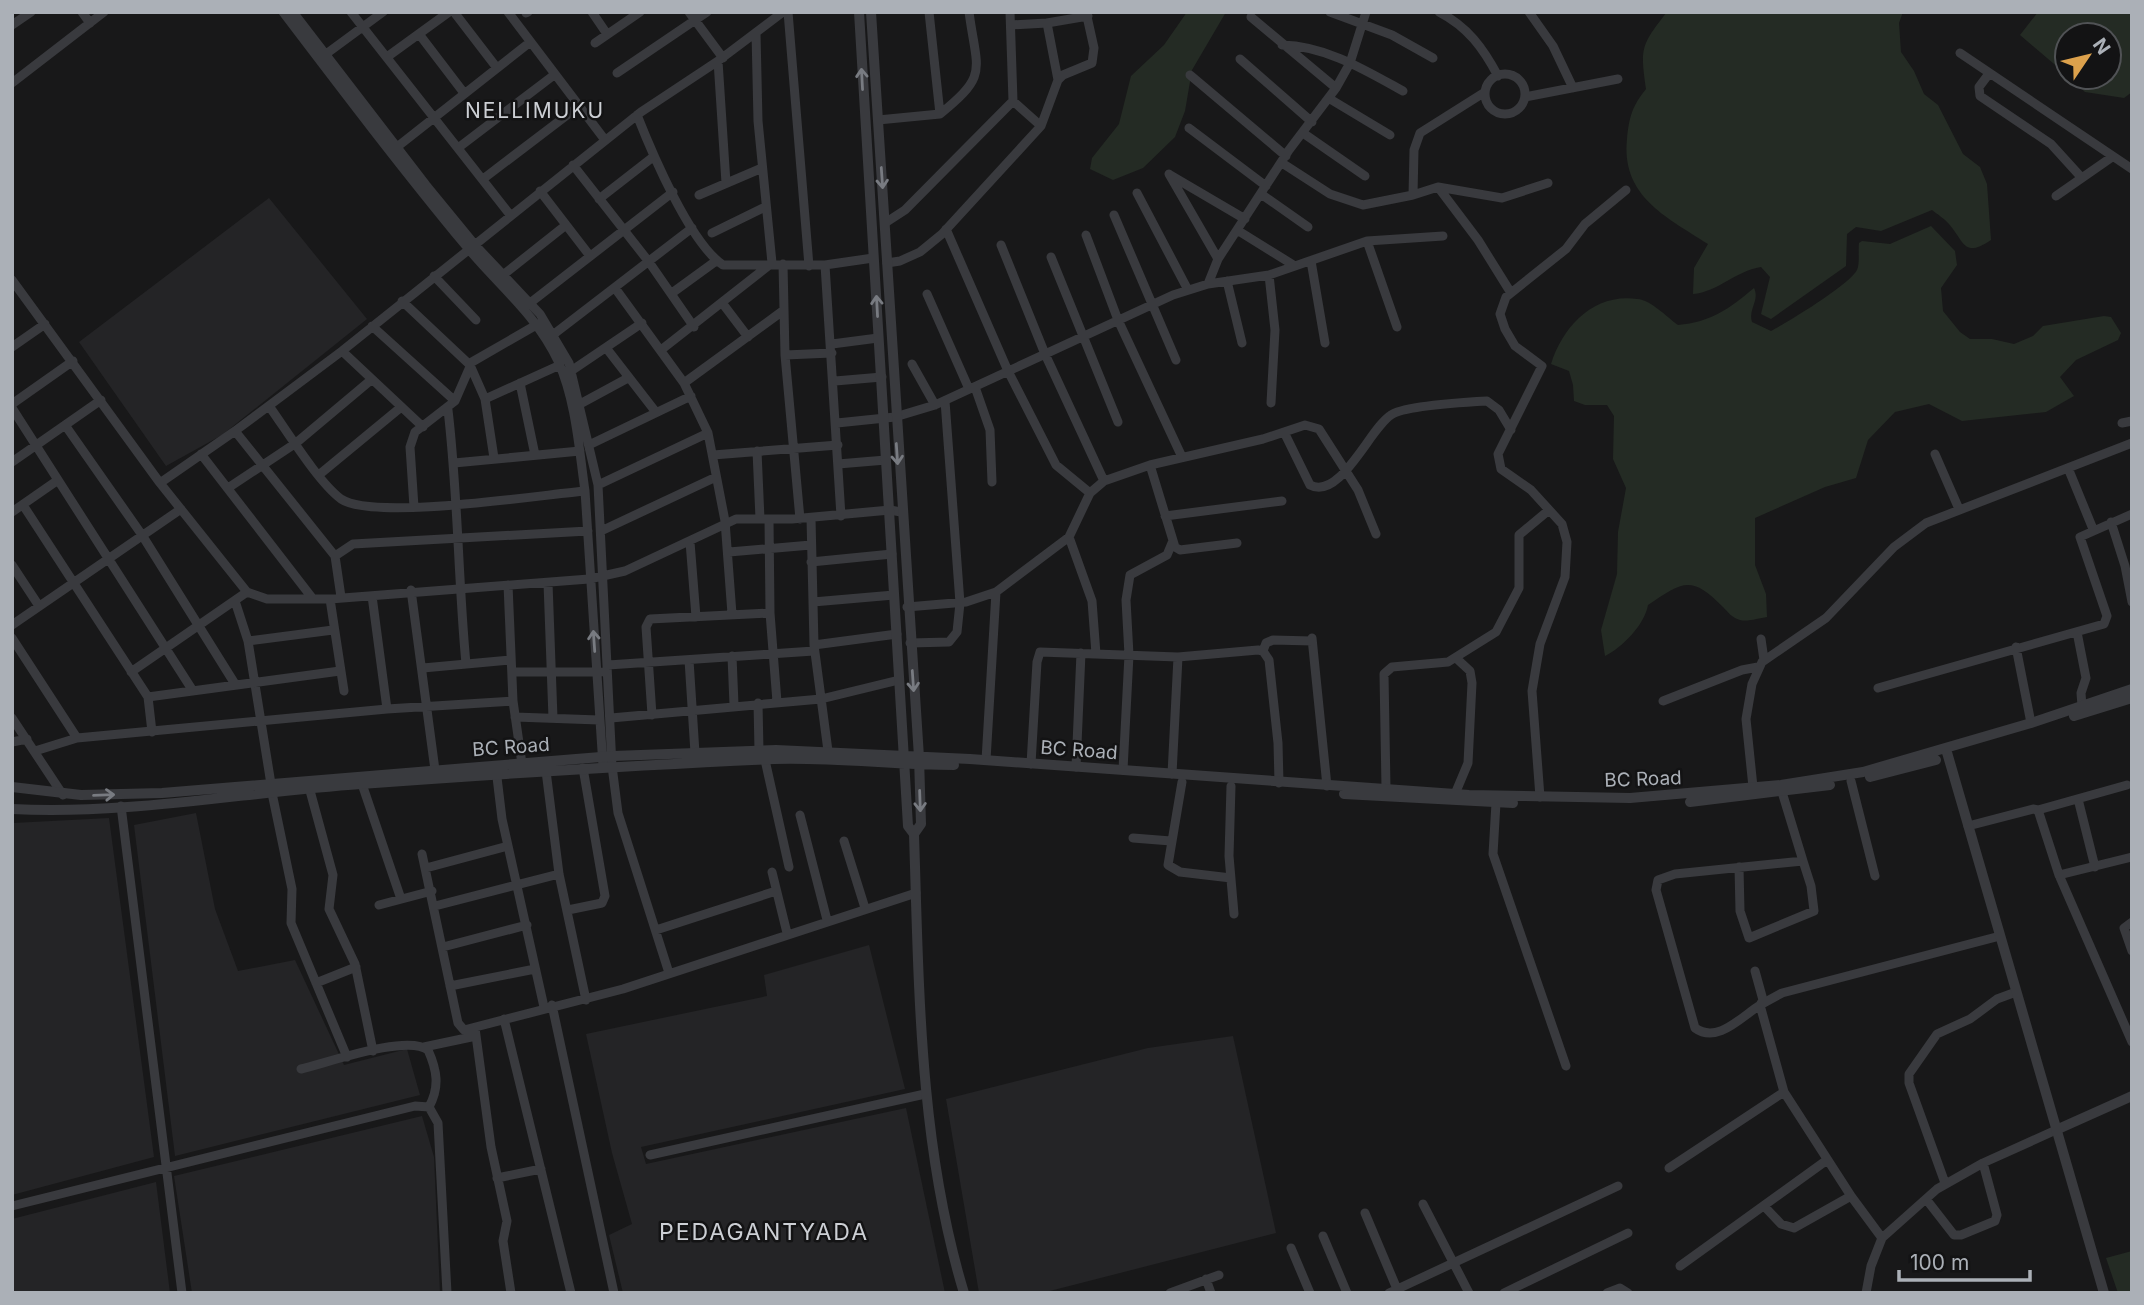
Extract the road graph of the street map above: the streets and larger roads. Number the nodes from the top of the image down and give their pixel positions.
1 (82, 12) edge
2 (104, 12) edge
3 (283, 12) edge
4 (293, 12) edge
5 (351, 12) edge
6 (383, 12) edge
7 (449, 12) edge
8 (454, 12) edge
9 (592, 12) edge
10 (640, 12) edge
11 (707, 12) edge
12 (785, 12) edge
13 (859, 12) edge
14 (871, 12) edge
15 (929, 12) edge
16 (969, 12) edge
17 (1010, 12) edge
18 (1330, 12) edge
19 (1366, 12) edge
20 (1439, 12) edge
21 (1529, 12) edge
22 (29, 13) edge
23 (508, 13) edge
24 (1087, 14) edge
25 (692, 16) edge
26 (1251, 17) dead end
27 (90, 23) junction
28 (1048, 23) junction
29 (1011, 24) junction
30 (1363, 24) junction
31 (12, 25) edge
32 (363, 27) junction
33 (756, 33) junction
34 (419, 34) junction
35 (607, 34) junction
36 (529, 43) junction
37 (595, 43) dead end
38 (1282, 45) junction
39 (1960, 53) dead end
40 (326, 54) junction
41 (387, 57) junction
42 (1433, 58) dead end
43 (1240, 59) dead end
44 (721, 60) junction
45 (1350, 63) junction
46 (497, 68) junction
47 (618, 73) dead end
48 (554, 75) junction
49 (1190, 75) dead end
50 (1988, 75) junction
51 (1498, 76) junction
52 (1618, 79) dead end
53 (1058, 80) junction
54 (12, 83) edge
55 (1336, 88) junction
56 (1573, 88) junction
57 (1403, 91) dead end
58 (1485, 92) junction
59 (464, 93) junction
60 (1525, 97) junction
61 (1330, 99) junction
62 (1013, 101) junction
63 (579, 106) junction
64 (642, 111) junction
65 (940, 114) junction
66 (433, 117) junction
67 (878, 120) junction
68 (1312, 122) junction
69 (1041, 126) junction
70 (1189, 128) dead end
71 (1303, 133) junction
72 (1390, 135) dead end
73 (605, 140) junction
74 (397, 147) junction
75 (458, 148) junction
76 (653, 157) junction
77 (2112, 157) junction
78 (1284, 159) junction
79 (573, 165) junction
80 (762, 168) junction
81 (2132, 169) edge
82 (1365, 176) dead end
83 (2081, 177) junction
84 (482, 179) junction
85 (726, 183) junction
86 (1548, 183) dead end
87 (1438, 187) junction
88 (1264, 190) junction
89 (1626, 190) dead end
90 (540, 191) junction
91 (673, 192) junction
92 (1137, 193) dead end
93 (699, 195) dead end
94 (1413, 195) junction
95 (2056, 196) dead end
96 (599, 199) junction
97 (765, 207) junction
98 (1114, 215) dead end
99 (512, 216) junction
100 (1245, 219) junction
101 (885, 223) junction
102 (566, 225) junction
103 (1308, 227) dead end
104 (692, 228) junction
105 (624, 229) junction
106 (946, 229) junction
107 (1237, 230) junction
108 (712, 233) dead end
109 (1086, 235) dead end
110 (1443, 236) dead end
111 (1367, 242) junction
112 (1001, 245) dead end
113 (473, 248) junction
114 (590, 256) junction
115 (1051, 257) dead end
116 (873, 258) junction
117 (1219, 258) junction
118 (649, 261) junction
119 (716, 261) junction
120 (1311, 261) junction
121 (772, 263) junction
122 (887, 263) junction
123 (783, 264) junction
124 (825, 265) junction
125 (809, 266) junction
126 (1295, 266) junction
127 (503, 275) junction
128 (1269, 275) junction
129 (434, 276) junction
130 (12, 280) edge
131 (1227, 281) junction
132 (1208, 284) junction
133 (615, 288) junction
134 (1188, 290) junction
135 (672, 293) junction
136 (1511, 293) junction
137 (927, 294) dead end
138 (402, 301) junction
139 (530, 303) junction
140 (1152, 303) junction
141 (723, 304) junction
142 (784, 310) junction
143 (477, 320) dead end
144 (1118, 320) junction
145 (642, 323) junction
146 (45, 324) junction
147 (538, 324) junction
148 (372, 326) junction
149 (694, 327) junction
150 (1397, 327) dead end
151 (554, 334) junction
152 (748, 337) junction
153 (1081, 337) junction
154 (878, 338) junction
155 (1242, 343) dead end
156 (1325, 343) dead end
157 (12, 347) edge
158 (832, 348) junction
159 (607, 349) junction
160 (661, 350) junction
161 (342, 351) junction
162 (1045, 354) junction
163 (785, 355) junction
164 (1176, 360) dead end
165 (73, 361) junction
166 (912, 364) dead end
167 (470, 365) junction
168 (560, 365) junction
169 (571, 371) junction
170 (1008, 371) junction
171 (882, 377) junction
172 (628, 378) junction
173 (371, 380) junction
174 (835, 381) junction
175 (520, 383) junction
176 (684, 383) junction
177 (972, 388) junction
178 (691, 396) junction
179 (485, 399) junction
180 (101, 400) junction
181 (455, 401) junction
182 (940, 403) junction
183 (1271, 403) dead end
184 (580, 404) junction
185 (12, 406) edge
186 (268, 407) junction
187 (400, 408) junction
188 (447, 410) junction
189 (655, 411) junction
190 (890, 418) junction
191 (1118, 422) dead end
192 (837, 423) junction
193 (65, 425) junction
194 (423, 427) junction
195 (1511, 430) junction
196 (235, 431) junction
197 (1284, 432) junction
198 (708, 433) junction
199 (296, 443) junction
200 (2132, 443) edge
201 (590, 444) junction
202 (838, 445) junction
203 (36, 446) junction
204 (795, 449) junction
205 (580, 451) junction
206 (757, 452) junction
207 (201, 454) junction
208 (1935, 454) dead end
209 (535, 455) junction
210 (713, 455) junction
211 (1182, 457) junction
212 (495, 458) junction
213 (886, 460) junction
214 (12, 462) edge
215 (454, 463) junction
216 (838, 464) junction
217 (1150, 465) junction
218 (263, 466) junction
219 (2067, 468) junction
220 (1346, 470) junction
221 (320, 474) junction
222 (716, 477) junction
223 (58, 480) junction
224 (1104, 481) junction
225 (160, 482) junction
226 (992, 482) dead end
227 (598, 485) junction
228 (228, 488) junction
229 (585, 491) junction
230 (1090, 493) junction
231 (1282, 501) dead end
232 (457, 503) junction
233 (23, 505) junction
234 (415, 507) junction
235 (181, 509) junction
236 (1959, 509) junction
237 (1549, 510) junction
238 (895, 511) junction
239 (12, 512) edge
240 (2132, 514) edge
241 (841, 516) junction
242 (1165, 516) junction
243 (811, 518) junction
244 (764, 519) junction
245 (800, 519) junction
246 (725, 521) junction
247 (2111, 522) junction
248 (2093, 530) junction
249 (588, 531) junction
250 (601, 531) junction
251 (1377, 534) dead end
252 (142, 535) junction
253 (1069, 537) junction
254 (459, 539) junction
255 (690, 542) junction
256 (1172, 543) junction
257 (1237, 543) dead end
258 (811, 545) junction
259 (769, 550) junction
260 (729, 552) junction
261 (892, 554) junction
262 (335, 556) junction
263 (109, 559) junction
264 (811, 562) junction
265 (12, 565) edge
266 (604, 577) junction
267 (589, 579) junction
268 (548, 583) junction
269 (74, 584) junction
270 (508, 585) junction
271 (458, 587) junction
272 (411, 590) junction
273 (247, 592) junction
274 (996, 592) junction
275 (894, 595) junction
276 (372, 596) junction
277 (341, 597) junction
278 (313, 598) junction
279 (330, 598) junction
280 (235, 601) junction
281 (2132, 601) edge
282 (813, 602) junction
283 (960, 603) junction
284 (39, 606) junction
285 (907, 607) junction
286 (770, 613) junction
287 (732, 614) junction
288 (696, 617) junction
289 (12, 625) edge
290 (200, 628) junction
291 (333, 630) junction
292 (2077, 632) junction
293 (897, 634) junction
294 (12, 638) edge
295 (1761, 639) dead end
296 (248, 642) junction
297 (910, 643) junction
298 (2016, 647) junction
299 (814, 648) junction
300 (166, 649) junction
301 (1264, 651) junction
302 (772, 653) junction
303 (1081, 653) junction
304 (1096, 654) junction
305 (732, 656) junction
306 (1127, 656) junction
307 (1178, 657) junction
308 (1456, 659) junction
309 (511, 660) junction
310 (689, 660) junction
311 (649, 663) junction
312 (466, 664) junction
313 (1761, 664) junction
314 (423, 668) junction
315 (608, 669) junction
316 (340, 671) junction
317 (553, 671) junction
318 (596, 671) junction
319 (131, 672) junction
320 (512, 672) junction
321 (900, 680) junction
322 (256, 681) junction
323 (235, 684) junction
324 (1878, 688) dead end
325 (2132, 689) edge
326 (193, 691) junction
327 (344, 691) dead end
328 (148, 697) junction
329 (2132, 698) edge
330 (821, 699) junction
331 (513, 701) junction
332 (1663, 701) dead end
333 (777, 702) junction
334 (758, 704) junction
335 (734, 705) junction
336 (2082, 706) junction
337 (427, 708) junction
338 (692, 708) junction
339 (387, 709) junction
340 (652, 715) junction
341 (515, 717) junction
342 (12, 718) edge
343 (553, 718) junction
344 (611, 718) junction
345 (600, 720) junction
346 (262, 721) junction
347 (2031, 723) junction
348 (152, 732) junction
349 (77, 738) junction
350 (27, 739) junction
351 (12, 742) edge
352 (35, 751) junction
353 (828, 751) junction
354 (695, 753) junction
355 (1947, 753) junction
356 (762, 755) junction
357 (985, 760) junction
358 (905, 761) junction
359 (919, 761) junction
360 (607, 762) junction
361 (522, 764) junction
362 (1031, 764) junction
363 (1076, 767) junction
364 (583, 768) junction
365 (496, 769) junction
366 (435, 770) junction
367 (1123, 770) junction
368 (546, 771) junction
369 (1172, 774) junction
370 (1851, 781) junction
371 (1182, 782) junction
372 (362, 784) junction
373 (1275, 785) junction
374 (2127, 785) dead end
375 (1231, 786) junction
376 (1327, 786) junction
377 (12, 787) edge
378 (309, 787) junction
379 (1753, 788) junction
380 (272, 789) junction
381 (1781, 789) junction
382 (1386, 792) junction
383 (63, 794) junction
384 (1455, 794) junction
385 (2078, 799) junction
386 (1540, 801) junction
387 (1496, 803) junction
388 (121, 806) junction
389 (12, 809) edge
390 (2038, 810) junction
391 (800, 815) dead end
392 (1968, 826) junction
393 (914, 834) junction
394 (1133, 838) dead end
395 (844, 841) dead end
396 (1171, 841) junction
397 (508, 846) junction
398 (422, 854) dead end
399 (2132, 857) edge
400 (1803, 861) junction
401 (789, 867) dead end
402 (1740, 867) junction
403 (2095, 867) junction
404 (426, 868) junction
405 (772, 872) dead end
406 (559, 874) junction
407 (2059, 875) junction
408 (1875, 876) dead end
409 (1231, 878) junction
410 (517, 885) junction
411 (432, 891) junction
412 (776, 891) junction
413 (916, 893) junction
414 (401, 899) junction
415 (380, 905) dead end
416 (435, 906) junction
417 (865, 908) junction
418 (568, 910) junction
419 (1234, 914) dead end
420 (827, 919) junction
421 (2132, 922) edge
422 (527, 925) junction
423 (656, 930) junction
424 (787, 933) junction
425 (2000, 936) junction
426 (443, 947) junction
427 (2132, 951) edge
428 (356, 967) junction
429 (536, 970) junction
430 (1755, 971) dead end
431 (669, 973) junction
432 (316, 983) junction
433 (450, 986) junction
434 (2016, 992) junction
435 (586, 1000) junction
436 (1760, 1005) junction
437 (548, 1006) junction
438 (503, 1019) junction
439 (475, 1032) junction
440 (2132, 1042) edge
441 (425, 1047) junction
442 (373, 1051) junction
443 (347, 1057) junction
444 (1566, 1066) dead end
445 (301, 1069) dead end
446 (1784, 1092) junction
447 (925, 1094) junction
448 (2132, 1096) edge
449 (429, 1107) junction
450 (2056, 1130) junction
451 (650, 1155) dead end
452 (1828, 1160) junction
453 (1983, 1163) junction
454 (167, 1168) junction
455 (1669, 1168) dead end
456 (541, 1169) junction
457 (497, 1178) junction
458 (1945, 1183) junction
459 (1618, 1186) dead end
460 (1851, 1196) junction
461 (1926, 1199) junction
462 (1423, 1203) dead end
463 (12, 1206) edge
464 (1764, 1206) junction
465 (1365, 1213) dead end
466 (1628, 1233) dead end
467 (1323, 1236) dead end
468 (1882, 1238) junction
469 (1291, 1248) dead end
470 (1454, 1262) junction
471 (1680, 1266) dead end
472 (1219, 1275) dead end
473 (1206, 1279) junction
474 (1393, 1291) edge
475 (610, 1292) edge
476 (182, 1293) edge
477 (447, 1293) edge
478 (511, 1293) edge
479 (571, 1293) edge
480 (964, 1293) edge
481 (1170, 1293) edge
482 (1211, 1293) edge
483 (1310, 1293) edge
484 (1348, 1293) edge
485 (1469, 1293) edge
486 (1504, 1293) edge
487 (1607, 1293) edge
488 (1628, 1293) edge
489 (1866, 1293) edge
490 (2104, 1293) edge

1 - 27 street
2 - 27 street
3 - 113 street
4 - 40 street
5 - 32 street
6 - 32 street
7 - 34 street
8 - 46 street
9 - 35 street
10 - 35 street
11 - 25 street
12 - 33 street
12 - 125 street
116 -> 13 street
14 - 67 street
15 - 65 street
16 - 65 street
17 - 29 street
18 - 30 street
19 - 30 street
20 - 51 street
21 - 56 street
22 - 31 street
23 - 36 street
24 - 28 street
24 - 53 street
25 - 44 street
25 - 47 street
26 - 38 street
27 - 54 street
28 - 29 street
28 - 53 street
29 - 62 street
30 - 42 street
30 - 45 street
32 - 40 street
32 - 41 street
33 - 44 street
33 - 80 street
34 - 41 street
34 - 59 street
35 - 37 street
36 - 46 street
36 - 48 street
38 - 45 street
38 - 55 street
39 - 50 street
40 - 74 street
41 - 66 street
43 - 68 street
44 - 64 street
44 - 85 street
45 - 55 street
45 - 57 street
46 - 59 street
48 - 63 street
48 - 75 street
49 - 78 street
50 - 77 street
50 - 83 street
51 - 58 street
51 - 60 street
52 - 56 street
53 - 69 street
55 - 61 street
56 - 60 street
58 - 60 street
58 - 94 street
59 - 66 street
61 - 68 street
61 - 72 street
62 - 69 street
62 - 101 street
63 - 73 street
63 - 84 street
64 - 73 street
64 - 76 street
65 - 67 street
66 - 74 street
66 - 75 street
67 -> 101 street
68 - 71 street
69 - 106 street
70 - 88 street
71 - 78 street
71 - 82 street
73 - 79 street
74 - 113 street
75 - 84 street
76 - 91 street
76 - 96 street
77 - 81 street
77 - 83 street
78 - 88 street
78 - 94 street
79 - 90 street
79 - 96 street
80 - 85 street
80 - 97 street
83 - 95 street
84 - 99 street
85 - 93 street
86 - 87 street
87 - 94 street
87 - 136 street
88 - 100 street
88 - 103 street
89 - 136 street
90 - 99 street
90 - 102 street
91 - 104 street
91 - 105 street
92 - 134 street
96 - 105 street
97 - 108 street
97 - 121 street
98 - 140 street
99 - 113 street
100 - 107 street
100 - 117 street
101 - 122 street
102 - 114 street
102 - 127 street
104 - 118 street
104 - 119 street
105 - 114 street
105 - 118 street
106 - 122 street
106 - 170 street
107 - 117 street
107 - 126 street
109 - 144 street
110 - 111 street
111 - 120 street
111 - 150 street
112 - 162 street
113 - 127 street
113 - 129 street
113 - 147 street
114 - 139 street
115 - 153 street
116 - 124 street
154 -> 116 street
117 - 132 street
118 - 133 street
118 - 135 street
119 - 121 street
119 - 135 street
120 - 126 street
120 - 156 street
121 - 123 street
121 - 141 street
122 - 190 street
123 - 125 street
123 - 142 street
124 - 125 street
124 - 158 street
126 - 128 street
127 - 139 street
128 - 131 street
128 - 183 street
129 - 138 street
129 - 143 street
130 - 146 street
131 - 132 street
131 - 155 street
132 - 134 street
133 - 145 street
133 - 151 street
134 - 140 street
135 - 149 street
136 - 195 street
137 - 177 street
138 - 148 street
138 - 167 street
139 - 151 street
140 - 144 street
140 - 164 street
141 - 149 street
141 - 152 street
142 - 152 street
142 - 163 street
144 - 153 street
144 - 211 street
145 - 159 street
145 - 160 street
146 - 157 street
146 - 165 street
147 - 167 street
147 - 168 street
148 - 161 street
148 - 181 street
149 - 160 street
151 - 169 street
152 - 176 street
153 - 162 street
153 - 191 street
154 - 158 street
154 - 171 street
158 - 163 street
158 - 174 street
159 - 169 street
159 - 172 street
160 - 176 street
161 - 173 street
161 - 186 street
162 - 170 street
162 - 224 street
163 - 204 street
165 - 180 street
165 - 185 street
166 - 182 street
167 - 179 street
167 - 181 street
168 - 175 street
168 - 205 street
169 - 184 street
170 - 177 street
170 - 230 street
171 - 174 street
171 - 190 street
172 - 184 street
172 - 189 street
173 - 187 street
173 - 199 street
174 - 192 street
175 - 179 street
175 - 209 street
176 - 178 street
177 - 182 street
177 - 226 street
178 - 189 street
178 - 198 street
179 - 212 street
180 - 193 street
180 - 225 street
181 - 188 street
182 - 190 street
182 - 283 street
184 - 201 street
185 - 203 street
186 - 196 street
186 - 199 street
187 - 194 street
187 - 221 street
188 - 194 street
188 - 215 street
189 - 201 street
190 - 192 street
190 - 213 street
190 -> 238 street
192 - 202 street
193 - 203 street
193 - 252 street
194 - 234 street
195 - 220 street
195 - 237 street
196 - 207 street
196 - 218 street
197 - 211 street
197 - 220 street
197 - 220 street
198 - 210 street
198 - 227 street
199 - 218 street
199 - 221 street
200 - 219 street
201 - 227 street
202 - 204 street
202 - 216 street
203 - 214 street
203 - 223 street
204 - 206 street
204 - 245 street
205 - 209 street
205 - 229 street
206 - 210 street
206 - 244 street
207 - 225 street
207 - 228 street
208 - 236 street
209 - 212 street
210 - 222 street
211 - 217 street
212 - 215 street
213 - 216 street
213 - 238 street
215 - 232 street
216 - 241 street
217 - 224 street
217 - 242 street
218 - 228 street
218 - 262 street
219 - 236 street
219 - 248 street
220 - 251 street
221 - 234 street
222 - 246 street
222 - 250 street
223 - 233 street
223 - 263 street
224 - 230 street
225 - 235 street
227 - 250 street
228 - 278 street
229 - 232 street
229 - 249 street
230 - 253 street
231 - 242 street
232 - 234 street
232 - 254 street
233 - 239 street
233 - 269 street
235 - 252 street
235 - 273 street
236 - 313 street
237 - 308 street
237 - 386 street
238 - 241 street
238 - 261 street
238 - 285 street
240 - 247 street
241 - 243 street
242 - 256 street
243 - 245 street
243 - 258 street
244 - 245 street
244 - 246 street
244 - 259 street
246 - 255 street
246 - 260 street
247 - 248 street
247 - 281 street
248 - 292 street
249 - 254 street
249 - 267 street
250 - 266 street
252 - 263 street
252 - 290 street
253 - 274 street
253 - 304 street
254 - 262 street
254 - 271 street
255 - 266 street
255 - 288 street
256 - 257 street
256 - 306 street
258 - 259 street
258 - 264 street
259 - 260 street
259 - 286 street
260 - 287 street
261 - 264 street
261 - 275 street
262 - 277 street
263 - 269 street
263 - 300 street
264 - 282 street
265 - 284 street
266 - 267 street
266 - 315 street
267 - 268 street
318 -> 267 street
268 - 270 street
268 - 317 street
269 - 284 street
269 - 319 street
270 - 271 street
270 - 309 street
271 - 272 street
271 - 312 street
272 - 276 street
272 - 314 street
273 - 278 street
273 - 280 street
274 - 283 street
274 - 357 street
275 - 282 street
275 - 293 street
276 - 277 street
276 - 339 street
277 - 279 street
278 - 279 street
279 - 291 street
280 - 290 street
280 - 296 street
282 - 299 street
283 - 285 street
283 - 297 street
284 - 289 street
285 - 297 street
286 - 287 street
286 - 302 street
287 - 288 street
288 - 311 street
290 - 300 street
290 - 323 street
291 - 296 street
291 - 316 street
292 - 298 street
292 - 336 street
293 - 299 street
293 - 321 street
294 - 349 street
295 - 313 street
296 - 322 street
297 -> 359 street
298 - 324 street
298 - 347 street
299 - 302 street
299 - 330 street
300 - 319 street
300 - 326 street
301 - 307 street
301 - 373 street
301 - 376 street
302 - 305 street
302 - 333 street
303 - 304 street
303 - 362 street
303 - 363 street
304 - 306 street
305 - 310 street
305 - 335 street
306 - 307 street
306 - 367 street
307 - 369 street
308 - 382 street
308 - 384 street
309 - 312 street
309 - 320 street
310 - 311 street
310 - 338 street
311 - 315 street
311 - 340 street
312 - 314 street
313 - 332 street
313 - 379 street
314 - 337 street
315 - 318 street
315 - 344 street
316 - 322 street
316 - 327 street
317 - 318 street
317 - 320 street
317 - 343 street
318 - 345 street
319 - 328 street
320 - 331 street
321 - 330 street
321 - 358 street
322 - 323 street
322 - 346 street
323 - 326 street
325 - 336 street, BC Road
326 - 328 street
328 - 348 street
329 - 355 street, BC Road
330 - 333 street
330 - 353 street
331 - 337 street
331 - 341 street
333 - 334 street
334 - 335 street
334 - 356 street
335 - 338 street
336 - 347 street, BC Road
337 - 339 street
337 - 366 street
338 - 340 street
338 - 354 street
339 - 346 street
340 - 344 street
341 - 343 street
341 - 361 street
342 - 350 street
343 - 345 street
344 - 360 street
345 - 360 street
346 - 348 street
346 - 380 street
347 - 355 street, BC Road
348 - 349 street
349 - 352 street
350 - 351 street
350 - 352 street
352 - 383 street
353 - 356 street, BC Road
353 - 358 street, BC Road
354 - 356 street, BC Road
354 - 360 street, BC Road
355 - 370 street, BC Road
355 - 381 street, BC Road
355 - 392 street
356 - 358 street
356 - 360 street
356 - 401 street
357 - 359 street, BC Road
357 - 362 street, BC Road
358 - 359 street, BC Road
358 - 393 street
359 - 371 street, BC Road
359 -> 393 street
360 - 361 street, BC Road
360 - 364 street
360 - 423 street
361 - 365 street, BC Road
362 - 363 street, BC Road
363 - 367 street, BC Road
364 - 368 street
364 - 418 street
365 - 366 street, BC Road
365 - 368 street
365 - 372 street
365 - 397 street
366 - 380 street, BC Road
367 - 369 street, BC Road
368 - 406 street
369 - 373 street, BC Road
370 - 381 street, BC Road
370 - 408 street
371 - 375 street, BC Road
371 - 396 street
372 - 378 street
372 - 414 street
373 - 375 street, BC Road
373 - 376 street, BC Road
373 - 382 street, BC Road
374 - 385 street
375 - 409 street
376 - 382 street, BC Road
377 - 383 street, BC Road
378 - 380 street
378 - 428 street
379 - 381 street, BC Road
379 - 386 street, BC Road
383 -> 380 street, BC Road
380 - 388 street
380 - 432 street
381 - 386 street, BC Road
381 - 400 street
382 - 384 street, BC Road
382 - 387 street, BC Road
384 - 386 street, BC Road
385 - 390 street
385 - 403 street
386 - 387 street, BC Road
387 - 444 street
388 - 389 street
388 - 454 street
390 - 392 street
390 - 407 street
391 - 420 street
392 - 425 street
393 - 413 street
394 - 396 street
395 - 417 street
396 - 409 street
397 - 404 street
397 - 410 street
398 - 404 street
399 - 403 street
400 - 402 street
400 - 402 street
402 - 436 street
403 - 407 street
404 - 411 street
405 - 412 street
406 - 410 street
406 - 418 street
407 - 440 street
409 - 419 street
410 - 416 street
410 - 422 street
411 - 414 street
411 - 416 street
412 - 423 street
412 - 424 street
413 - 417 street
413 - 447 street
414 - 415 street
416 - 426 street
417 - 420 street
418 - 435 street
420 - 424 street
421 - 427 street
422 - 426 street
422 - 429 street
423 - 431 street
424 - 431 street
425 - 434 street
425 - 436 street
426 - 433 street
428 - 432 street
428 - 442 street
429 - 433 street
429 - 437 street
430 - 436 street
431 - 435 street
432 - 443 street
433 - 439 street
434 - 450 street
434 - 458 street
435 - 437 street
436 - 446 street
437 - 438 street
437 - 475 street
438 - 439 street
438 - 456 street
439 - 441 street
439 - 457 street
441 - 442 street
441 - 449 street
442 - 443 street
443 - 445 street
446 - 452 street
446 - 455 street
447 - 451 street
447 - 480 street
448 - 450 street
449 - 454 street
449 - 477 street
450 - 453 street
450 - 490 street
452 - 460 street
452 - 464 street
453 - 458 street
453 - 461 street
454 - 463 street
454 - 476 street
456 - 457 street
456 - 479 street
457 - 478 street
458 - 461 street
459 - 470 street
460 - 464 street
460 - 468 street
461 - 468 street
462 - 470 street
464 - 471 street
465 - 474 street
466 - 486 street
467 - 484 street
468 - 489 street
469 - 483 street
470 - 474 street
470 - 485 street
472 - 473 street
473 - 481 street
473 - 482 street
487 - 488 street

